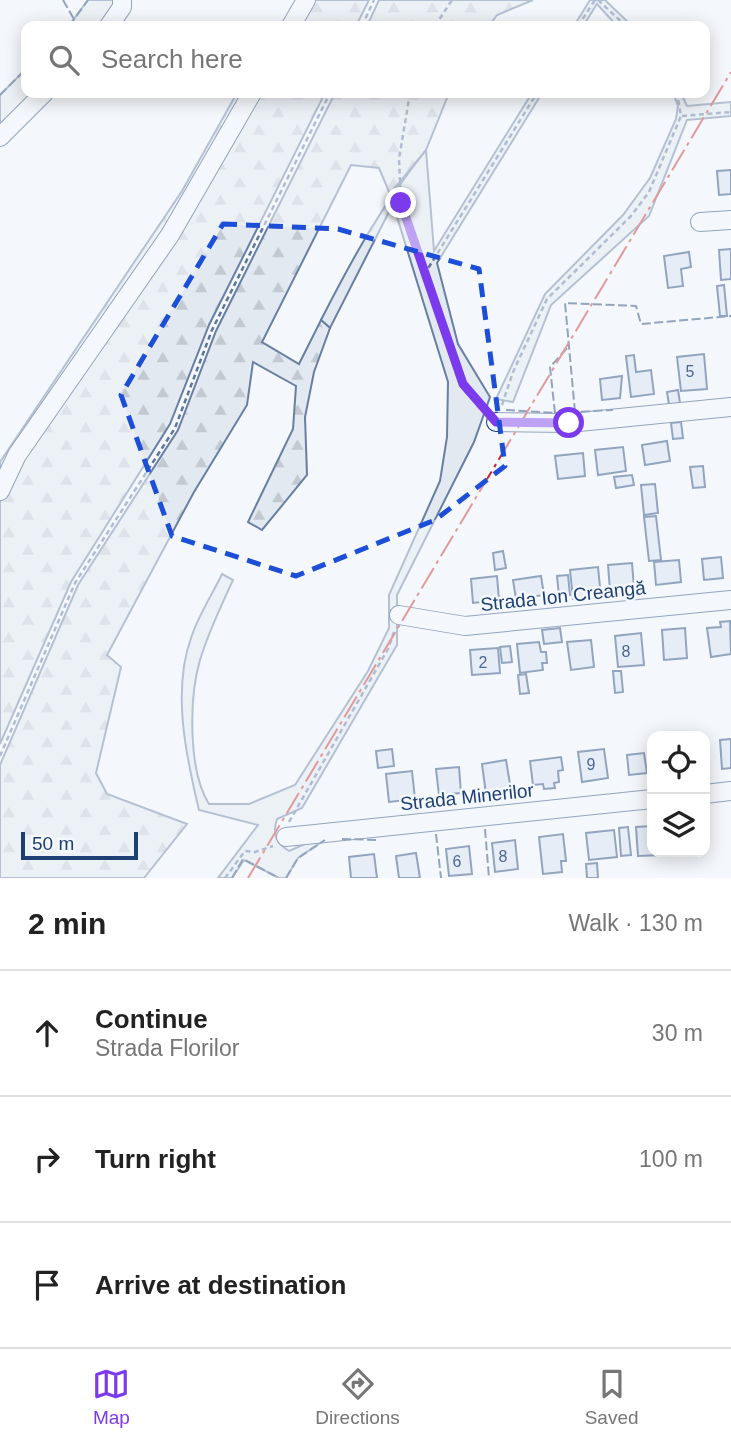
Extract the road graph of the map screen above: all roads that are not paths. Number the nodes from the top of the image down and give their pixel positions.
1 (122, 0) edge
2 (306, 0) edge
3 (112, 21) edge
4 (294, 21) edge
5 (39, 98) edge
6 (249, 98) edge
7 (0, 137) edge
8 (731, 220) edge
9 (700, 222) dead end
10 (731, 407) edge
11 (496, 422) road end
12 (0, 491) edge
13 (731, 600) edge
14 (399, 615) road end
15 (731, 791) edge
16 (710, 793) edge
17 (647, 800) edge
18 (286, 837) road end

1 - 3 street
2 - 4 street
5 - 7 street
6 - 12 street
8 - 9 street
10 - 11 street
13 - 14 street, Strada Ion Creangă
15 - 16 street
17 - 18 street, Strada Minerilor

